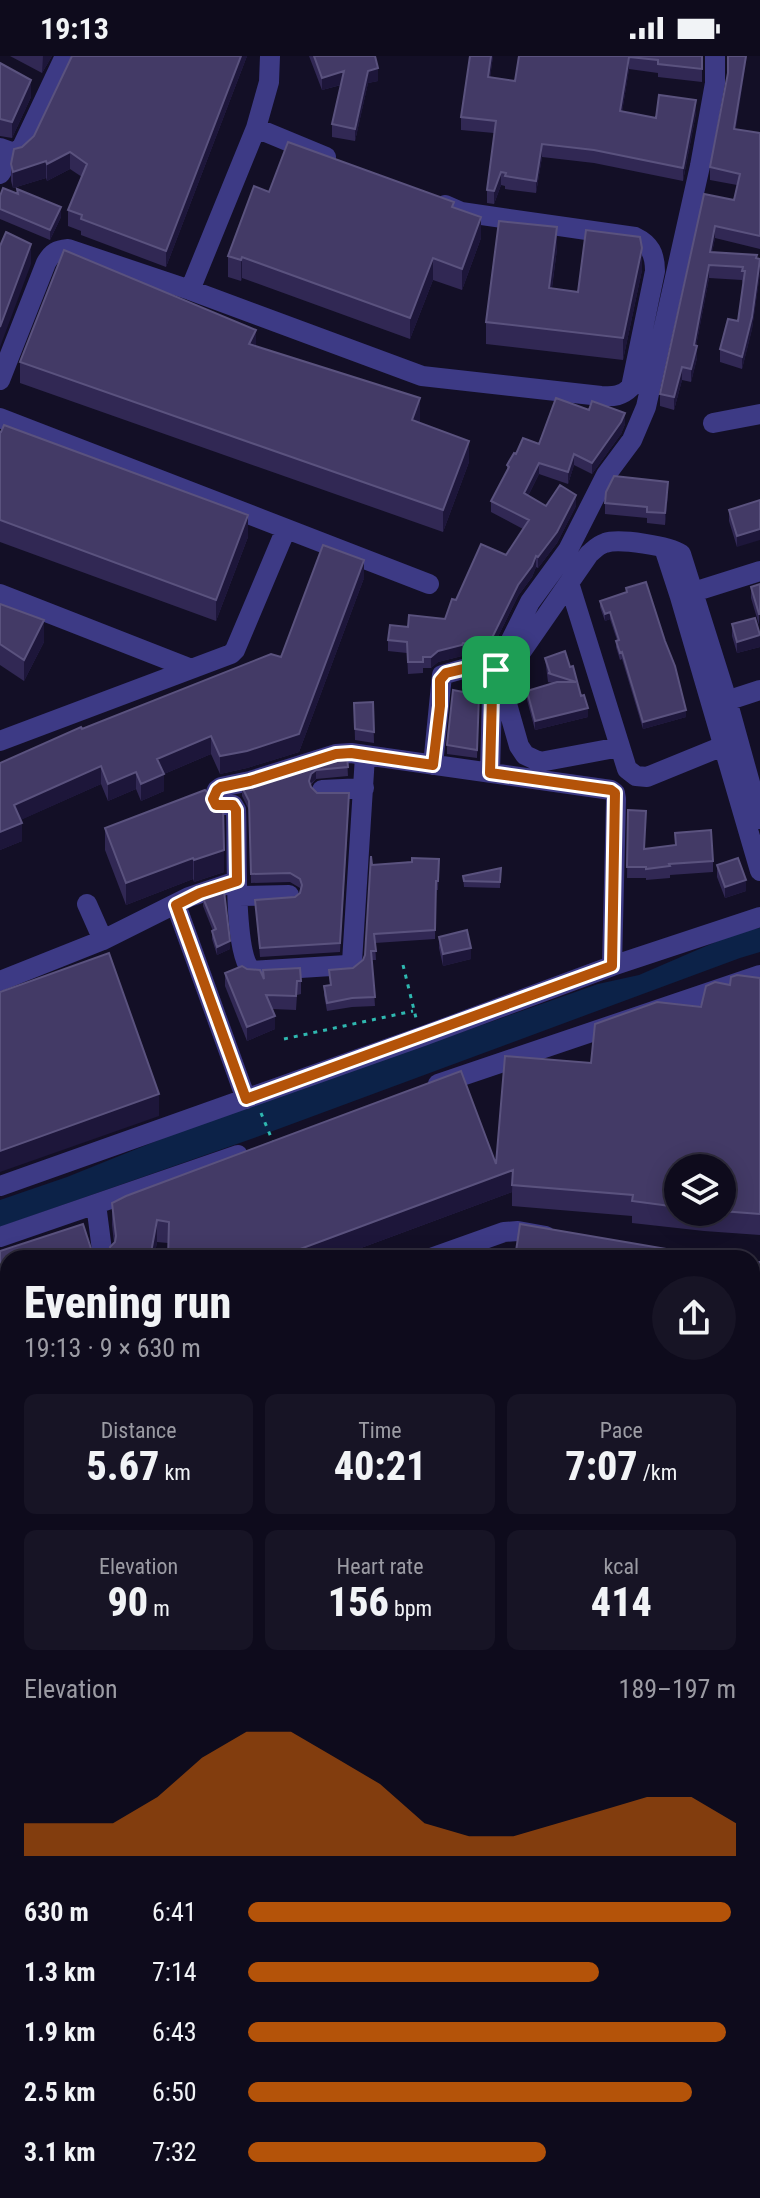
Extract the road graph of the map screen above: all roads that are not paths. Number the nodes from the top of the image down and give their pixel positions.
1 (65, 56) edge
2 (270, 56) edge
3 (715, 56) edge
4 (256, 128) junction
5 (3, 150) edge
6 (344, 164) edge
7 (0, 174) edge
8 (432, 200) edge
9 (190, 290) junction
10 (0, 380) edge
11 (760, 414) edge
12 (0, 418) edge
13 (713, 423) dead end
14 (286, 529) junction
15 (760, 571) edge
16 (569, 583) junction
17 (429, 584) dead end
18 (0, 594) edge
19 (687, 594) junction
20 (189, 668) junction
21 (496, 670) junction
22 (760, 690) edge
23 (719, 703) junction
24 (0, 741) edge
25 (729, 742) junction
26 (620, 747) junction
27 (365, 756) junction
28 (433, 765) junction
29 (490, 773) junction
30 (364, 788) junction
31 (322, 790) edge
32 (760, 819) edge
33 (760, 871) edge
34 (237, 889) junction
35 (289, 895) edge
36 (87, 904) dead end
37 (176, 905) junction
38 (760, 917) edge
39 (103, 940) junction
40 (612, 966) junction
41 (760, 975) edge
42 (0, 981) edge
43 (422, 1090) edge
44 (253, 1105) junction
45 (271, 1138) edge
46 (0, 1186) edge
47 (96, 1204) junction
48 (0, 1237) edge
49 (564, 1239) edge
50 (102, 1250) edge
51 (453, 1250) edge

1 - 5 street
2 - 4 street
3 - 21 street
4 - 6 street
4 - 9 street
5 - 7 street
8 - 9 street
9 - 10 street
11 - 13 street
12 - 14 street
14 - 17 street
14 - 20 street
15 - 19 street
16 - 19 street
16 - 26 street
16 - 26 street
18 - 20 street
19 - 23 street
20 - 24 street
21 - 28 street
21 - 29 street
22 - 23 street
23 - 25 street
25 - 26 street
25 - 32 street
25 - 33 street
27 - 28 street
27 - 30 street
27 - 34 street
28 - 29 street
29 - 40 street
30 - 31 street
30 - 34 street
34 - 35 street
34 - 37 street
36 - 39 street
37 - 39 street
37 - 44 street
38 - 40 street
39 - 42 street
40 - 44 street
41 - 43 street
44 - 46 street
45 - 47 street
47 - 48 street
47 - 50 street
49 - 51 street

